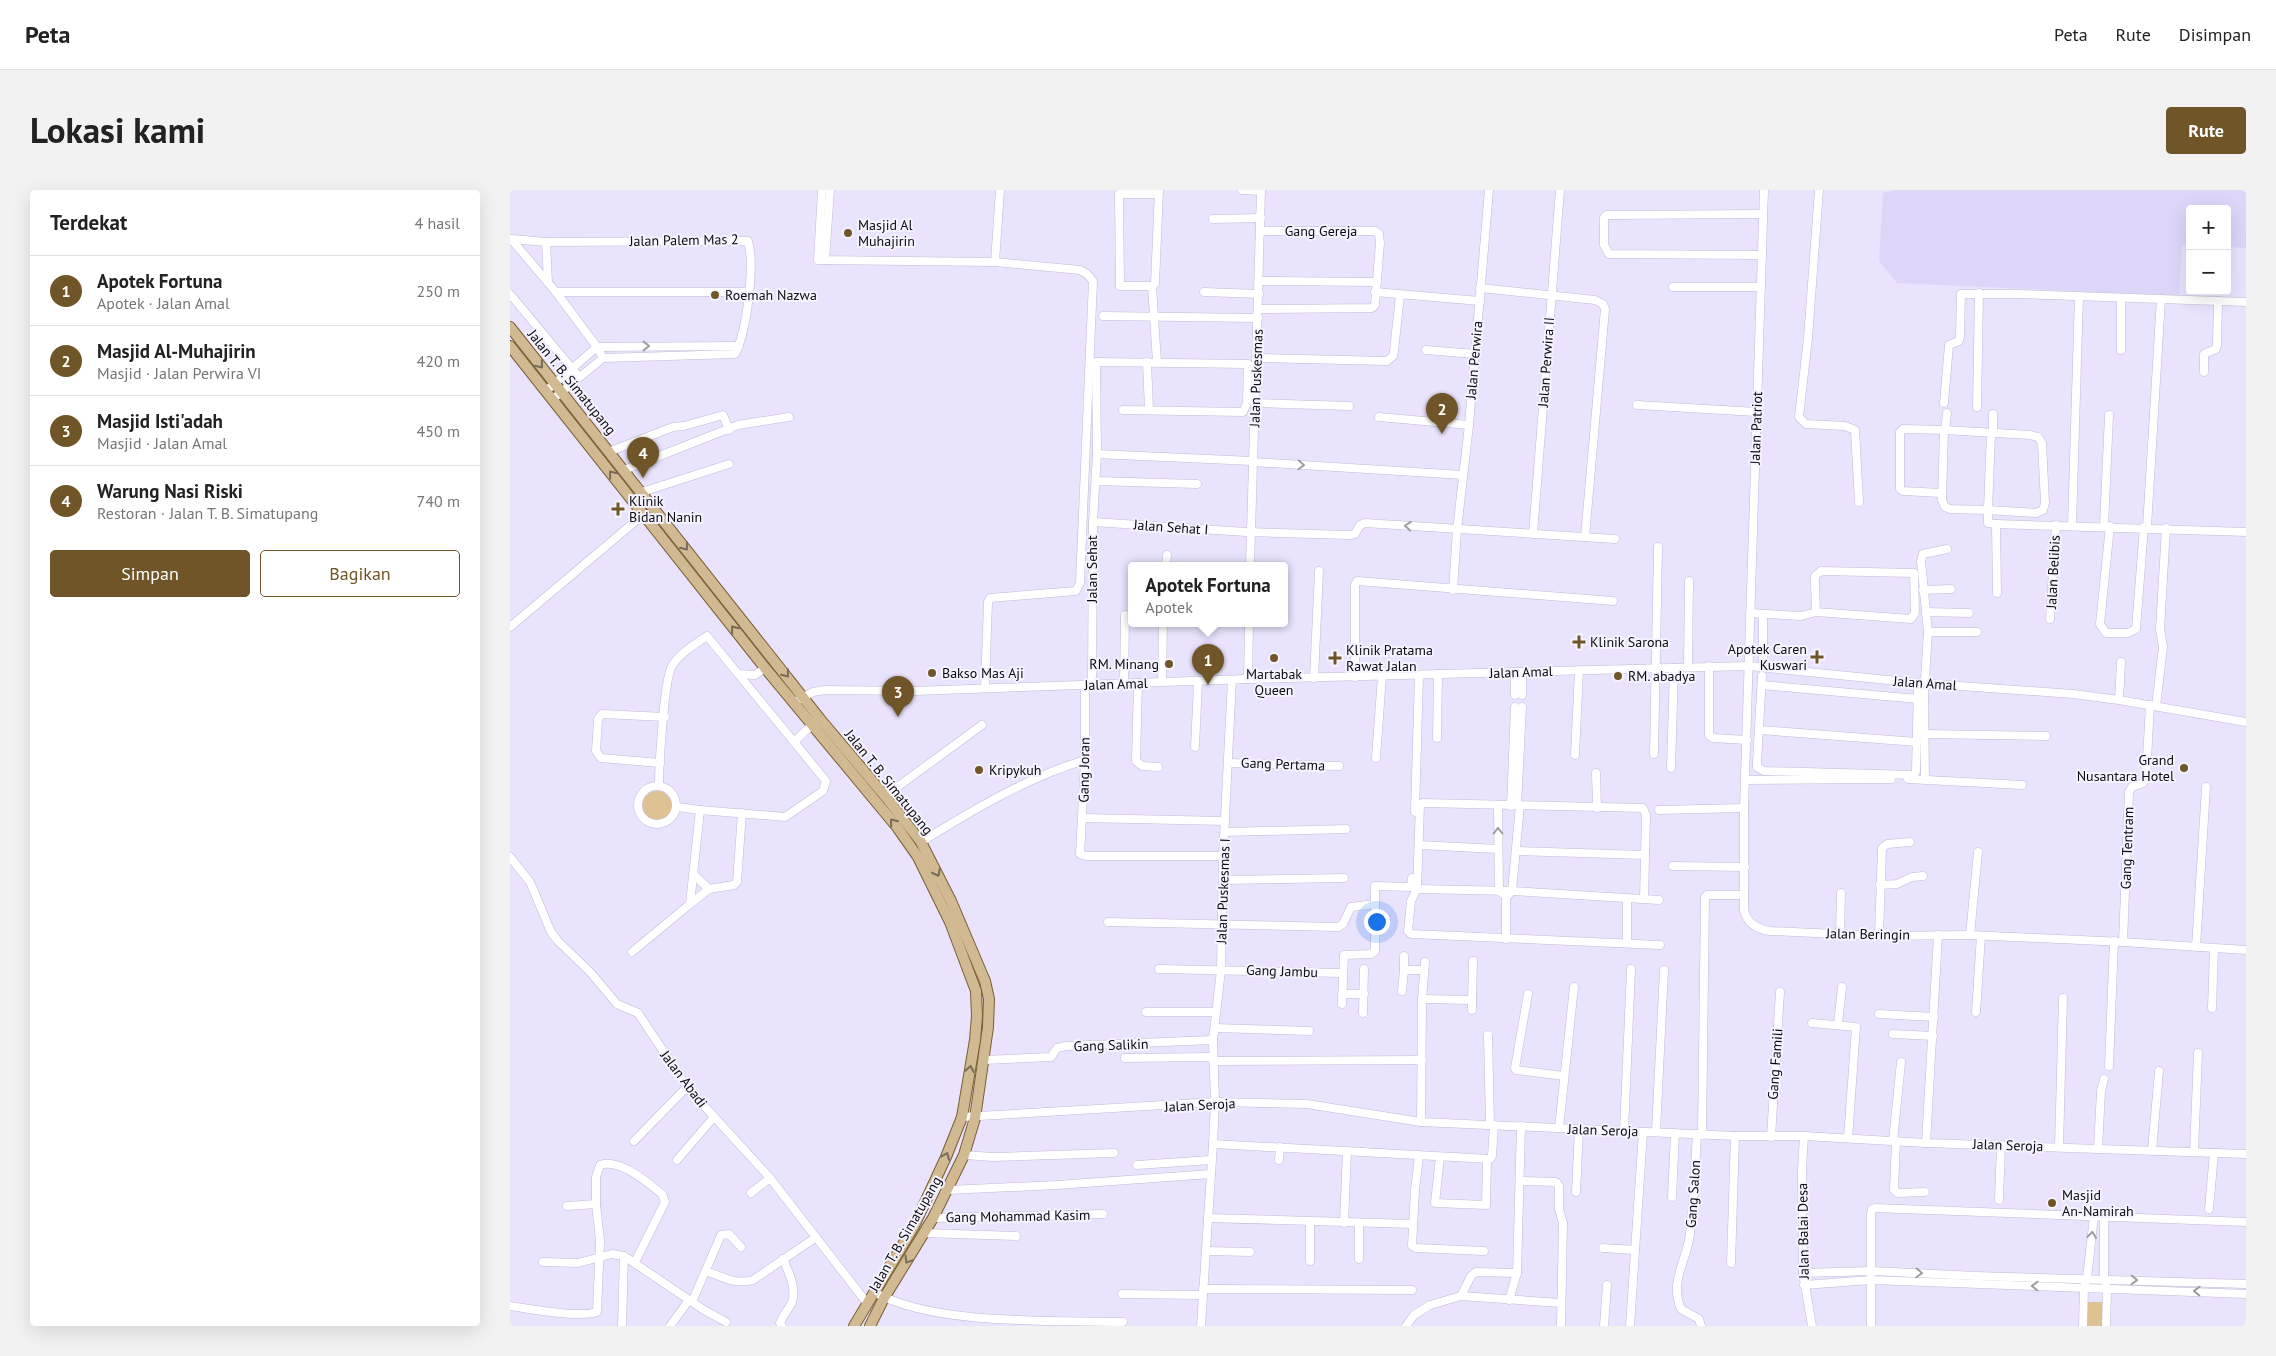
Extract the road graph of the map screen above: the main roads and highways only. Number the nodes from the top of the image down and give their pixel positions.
1 (510, 327) edge
2 (510, 346) edge
3 (816, 722) junction
4 (954, 920) junction
5 (854, 1326) edge
6 (870, 1326) edge

1 -> 3 main road, Jalan T. B. Simatupang
3 -> 2 main road, Jalan T. B. Simatupang
4 -> 3 main road, Jalan T. B. Simatupang
3 -> 4 main road, Jalan T. B. Simatupang
5 -> 4 main road, Jalan T. B. Simatupang
4 -> 6 main road, Jalan T. B. Simatupang

